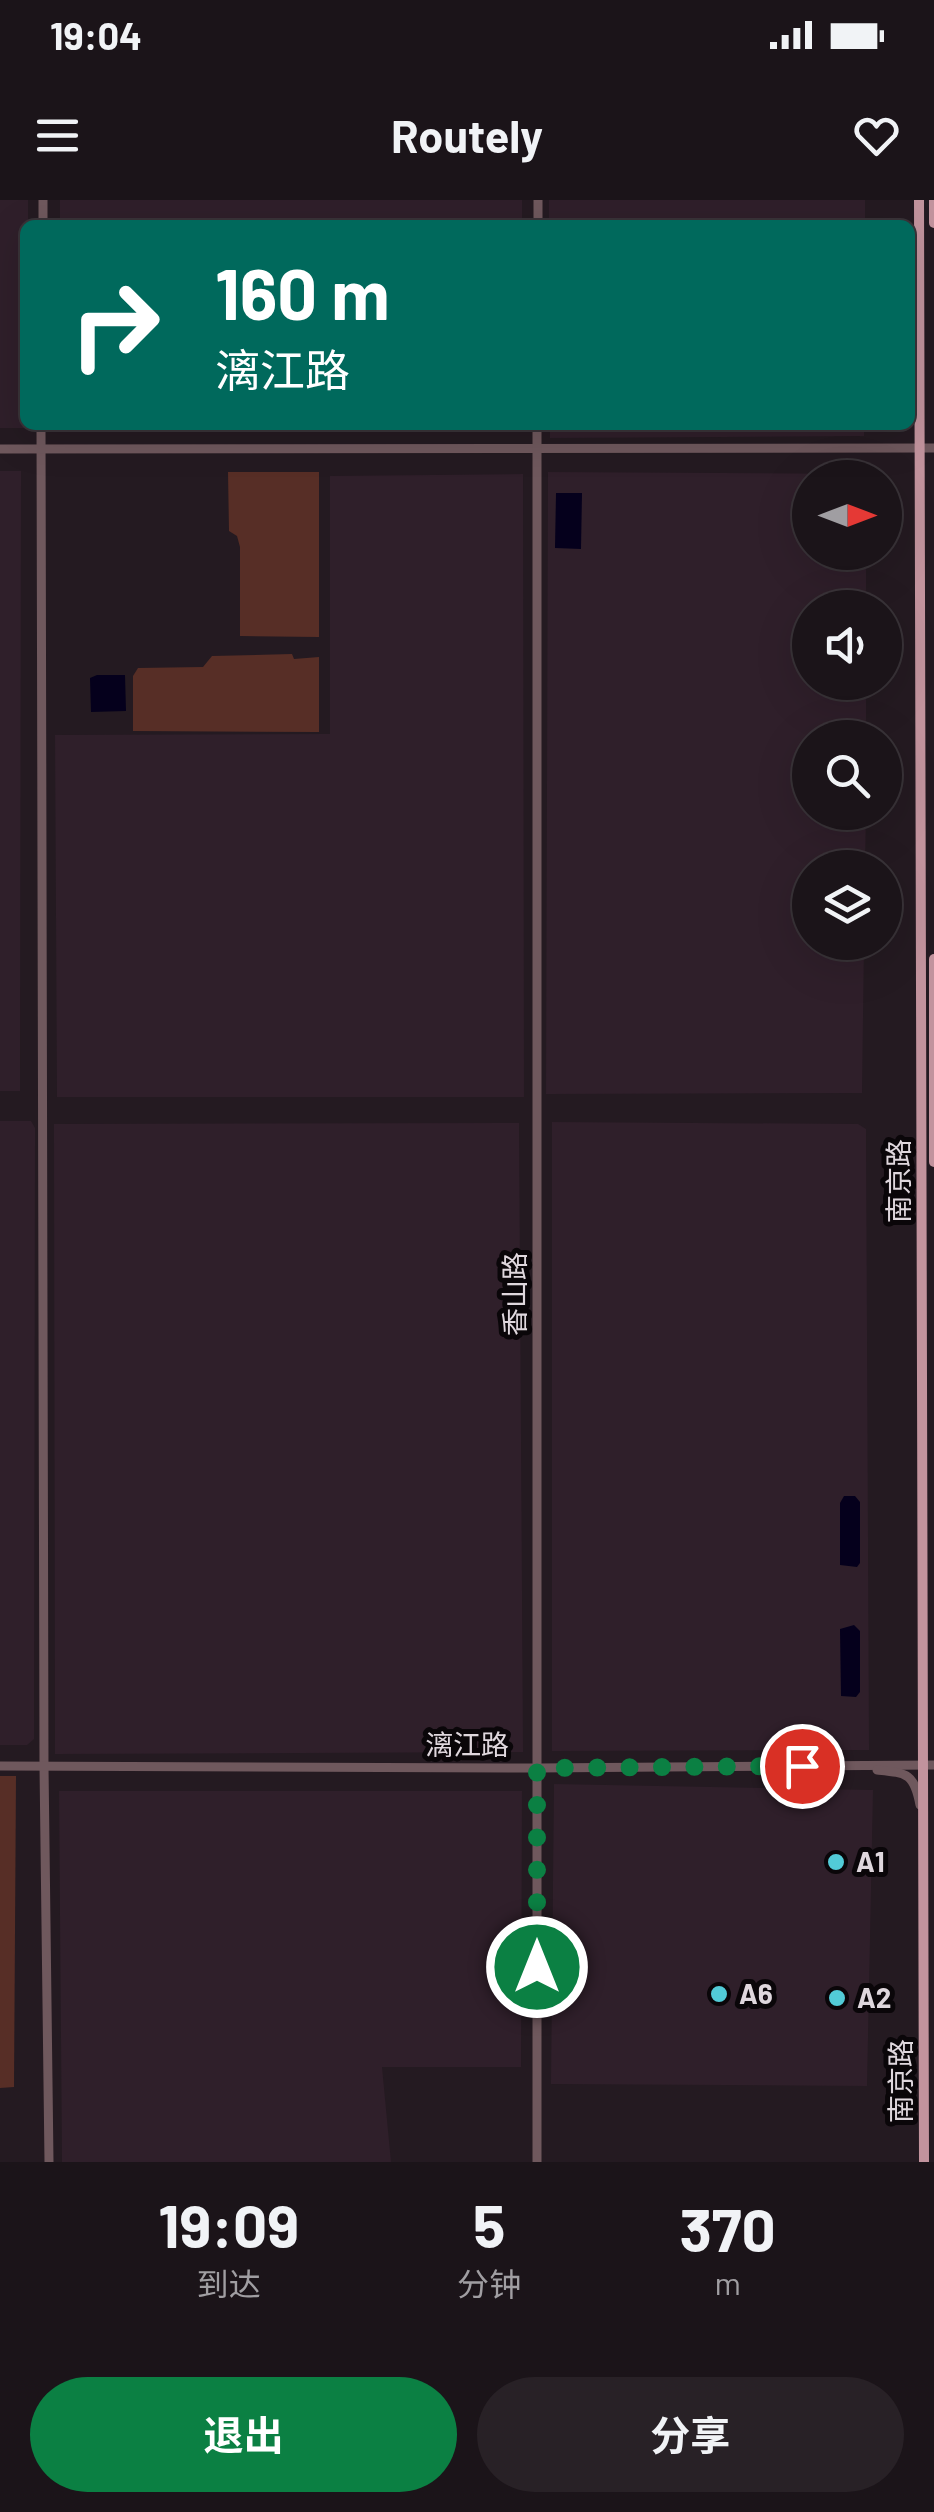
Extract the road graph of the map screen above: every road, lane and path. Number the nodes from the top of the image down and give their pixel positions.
1 (920, 200) edge
2 (934, 200) edge
3 (934, 224) edge
4 (41, 430) edge
5 (537, 430) edge
6 (537, 448) junction
7 (920, 448) junction
8 (934, 448) edge
9 (0, 449) edge
10 (40, 449) junction
11 (934, 959) edge
12 (930, 1070) edge
13 (934, 1162) edge
14 (928, 1765) edge
15 (0, 1766) edge
16 (44, 1766) junction
17 (840, 1766) junction
18 (537, 1768) junction
19 (922, 1815) junction
20 (48, 2162) edge
21 (536, 2162) edge
22 (924, 2162) edge

1 - 7 main road, 南京路
2 - 3 main road
4 - 10 street
5 - 6 street, 香山路
6 - 7 street
6 - 10 street
6 - 18 street, 香山路
7 - 8 street
7 - 12 main road, 南京路
9 - 10 street
10 - 16 street
11 - 12 main road, 南京路
12 - 13 main road, 南京路
12 - 14 main road, 南京路
14 - 17 street, 漓江路
14 - 19 main road, 南京路
15 - 16 street, 漓江路
16 - 18 street, 漓江路
16 - 20 street
17 - 18 street, 漓江路
17 - 19 street
18 - 21 street, 香山路
19 - 22 main road, 南京路

